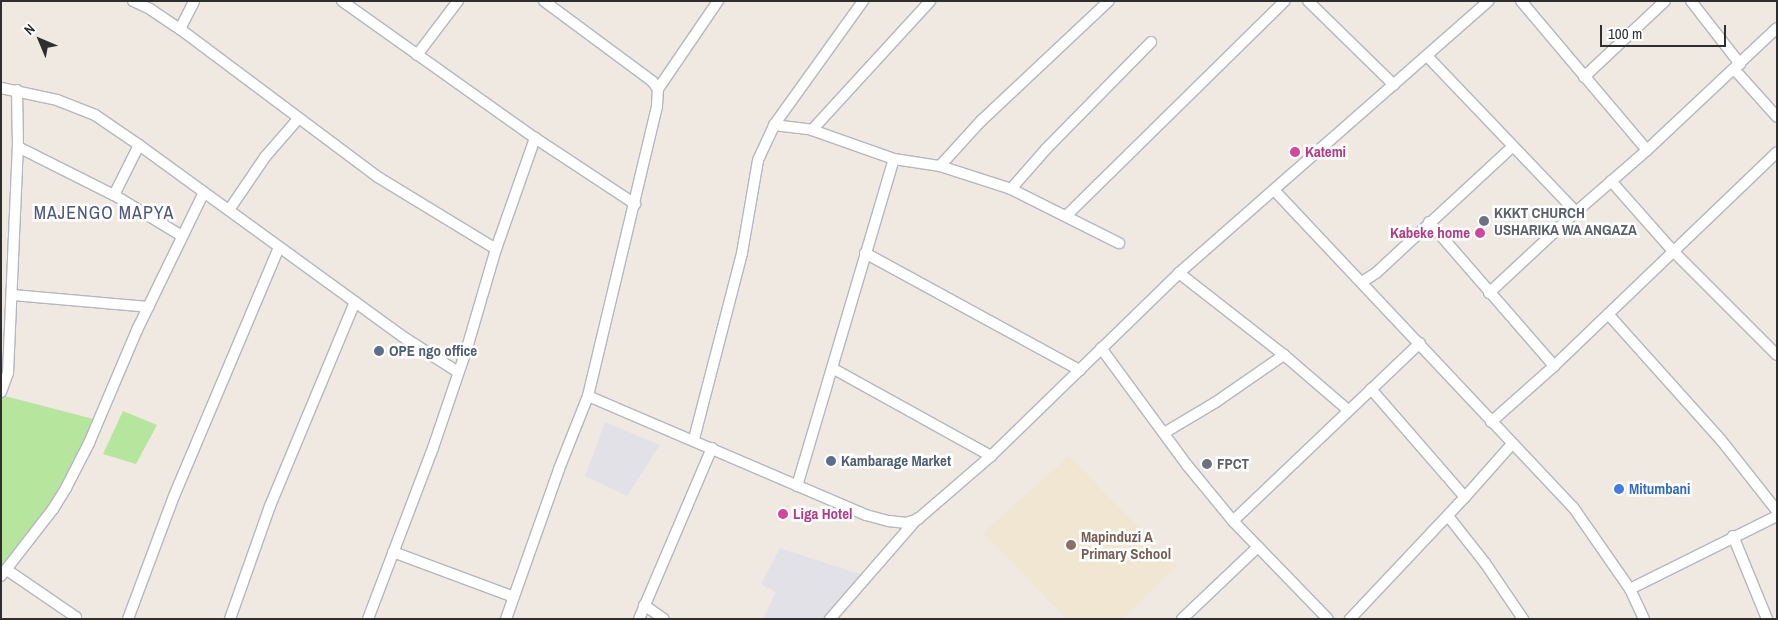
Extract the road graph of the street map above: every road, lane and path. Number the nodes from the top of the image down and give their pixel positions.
1 (134, 1) edge
2 (194, 1) edge
3 (342, 1) edge
4 (458, 1) edge
5 (544, 1) edge
6 (718, 1) edge
7 (863, 1) edge
8 (930, 1) edge
9 (1109, 1) edge
10 (1284, 1) edge
11 (1308, 1) edge
12 (1488, 1) edge
13 (1521, 1) edge
14 (1665, 1) edge
15 (1691, 1) edge
16 (1777, 28) edge
17 (180, 29) junction
18 (1151, 42) dead end
19 (417, 55) junction
20 (1427, 56) junction
21 (1737, 66) junction
22 (1584, 77) junction
23 (1394, 85) junction
24 (1, 88) edge
25 (658, 89) junction
26 (17, 90) junction
27 (1777, 116) edge
28 (298, 119) junction
29 (774, 125) junction
30 (812, 130) junction
31 (535, 138) junction
32 (139, 145) junction
33 (1512, 146) junction
34 (18, 147) junction
35 (1647, 150) junction
36 (1777, 152) edge
37 (894, 159) junction
38 (940, 166) junction
39 (1611, 181) junction
40 (1012, 190) junction
41 (1274, 190) junction
42 (204, 192) junction
43 (114, 196) junction
44 (635, 204) junction
45 (229, 210) junction
46 (1576, 212) junction
47 (1066, 215) junction
48 (1429, 222) junction
49 (182, 236) junction
50 (1119, 242) dead end
51 (279, 247) junction
52 (496, 249) junction
53 (1673, 250) junction
54 (865, 253) junction
55 (1179, 273) junction
56 (1362, 282) junction
57 (1489, 293) junction
58 (12, 295) junction
59 (355, 302) junction
60 (148, 307) junction
61 (1608, 314) junction
62 (1420, 343) junction
63 (1101, 348) junction
64 (1284, 355) junction
65 (1777, 355) edge
66 (1554, 366) junction
67 (832, 368) junction
68 (1080, 370) junction
69 (458, 372) junction
70 (1371, 389) junction
71 (1, 392) edge
72 (588, 396) junction
73 (1348, 410) junction
74 (1491, 422) junction
75 (1164, 434) junction
76 (694, 439) junction
77 (1512, 444) junction
78 (712, 448) junction
79 (991, 456) junction
80 (797, 486) junction
81 (1465, 498) junction
82 (1777, 511) edge
83 (1448, 516) junction
84 (1777, 516) edge
85 (918, 519) junction
86 (1233, 521) junction
87 (1733, 536) junction
88 (1258, 546) junction
89 (393, 552) junction
90 (4, 573) edge
91 (1630, 589) junction
92 (514, 596) junction
93 (644, 605) junction
94 (75, 619) edge
95 (128, 619) edge
96 (230, 619) edge
97 (368, 619) edge
98 (506, 619) edge
99 (639, 619) edge
100 (664, 619) edge
101 (830, 619) edge
102 (1182, 619) edge
103 (1328, 619) edge
104 (1350, 619) edge
105 (1523, 619) edge
106 (1644, 619) edge
107 (1767, 619) edge

1 - 17 street
2 - 17 street
3 - 19 street
4 - 19 street
5 - 25 street
6 - 25 street
7 - 29 street
8 - 30 street
9 - 38 street
10 - 47 street
11 - 23 street
12 - 20 street
13 - 22 street
14 - 22 street
15 - 21 street
16 - 21 street
17 - 28 street
18 - 40 street
19 - 31 street
20 - 23 street
20 - 33 street
21 - 27 street
21 - 35 street
22 - 35 street
23 - 41 street
24 - 26 street
25 - 44 street
26 - 32 street
26 - 34 street
28 - 45 street
28 - 52 street
29 - 30 street
29 - 76 street
30 - 37 street
31 - 44 street
31 - 52 street
32 - 42 street
32 - 43 street
33 - 46 street
33 - 48 street
34 - 43 street
34 - 58 street
35 - 39 street
36 - 53 street
37 - 38 street
37 - 54 street
38 - 40 street
39 - 46 street
39 - 53 street
40 - 47 street
41 - 55 street
41 - 56 street
42 - 45 street
42 - 49 street
43 - 49 street
44 - 72 street
45 - 51 street
46 - 57 street
47 - 50 street
48 - 56 street
48 - 57 street
49 - 60 street
51 - 59 street
51 - 95 street
52 - 69 street
53 - 61 street
53 - 65 street
54 - 67 street
54 - 68 street
55 - 63 street
55 - 64 street
56 - 62 street
57 - 66 street
58 - 60 street
58 - 71 street
59 - 69 street
59 - 96 street
60 - 90 street
61 - 66 street
61 - 82 street
62 - 70 street
62 - 74 street
63 - 68 street
63 - 75 street
64 - 73 street
64 - 75 street
66 - 74 street
67 - 79 street
67 - 80 street
68 - 79 street
69 - 89 street
70 - 73 street
70 - 81 street
72 - 76 street
72 - 92 street
73 - 86 street
74 - 77 street
75 - 86 street
76 - 78 street
77 - 81 street
77 - 91 street
78 - 80 street
78 - 93 street
79 - 85 street
80 - 85 street
81 - 83 street
83 - 104 street
83 - 105 street
84 - 87 street
85 - 101 street
86 - 88 street
87 - 91 street
87 - 107 street
88 - 102 street
88 - 103 street
89 - 92 street
89 - 97 street
90 - 94 street
91 - 106 street
92 - 98 street
93 - 99 street
93 - 100 street

